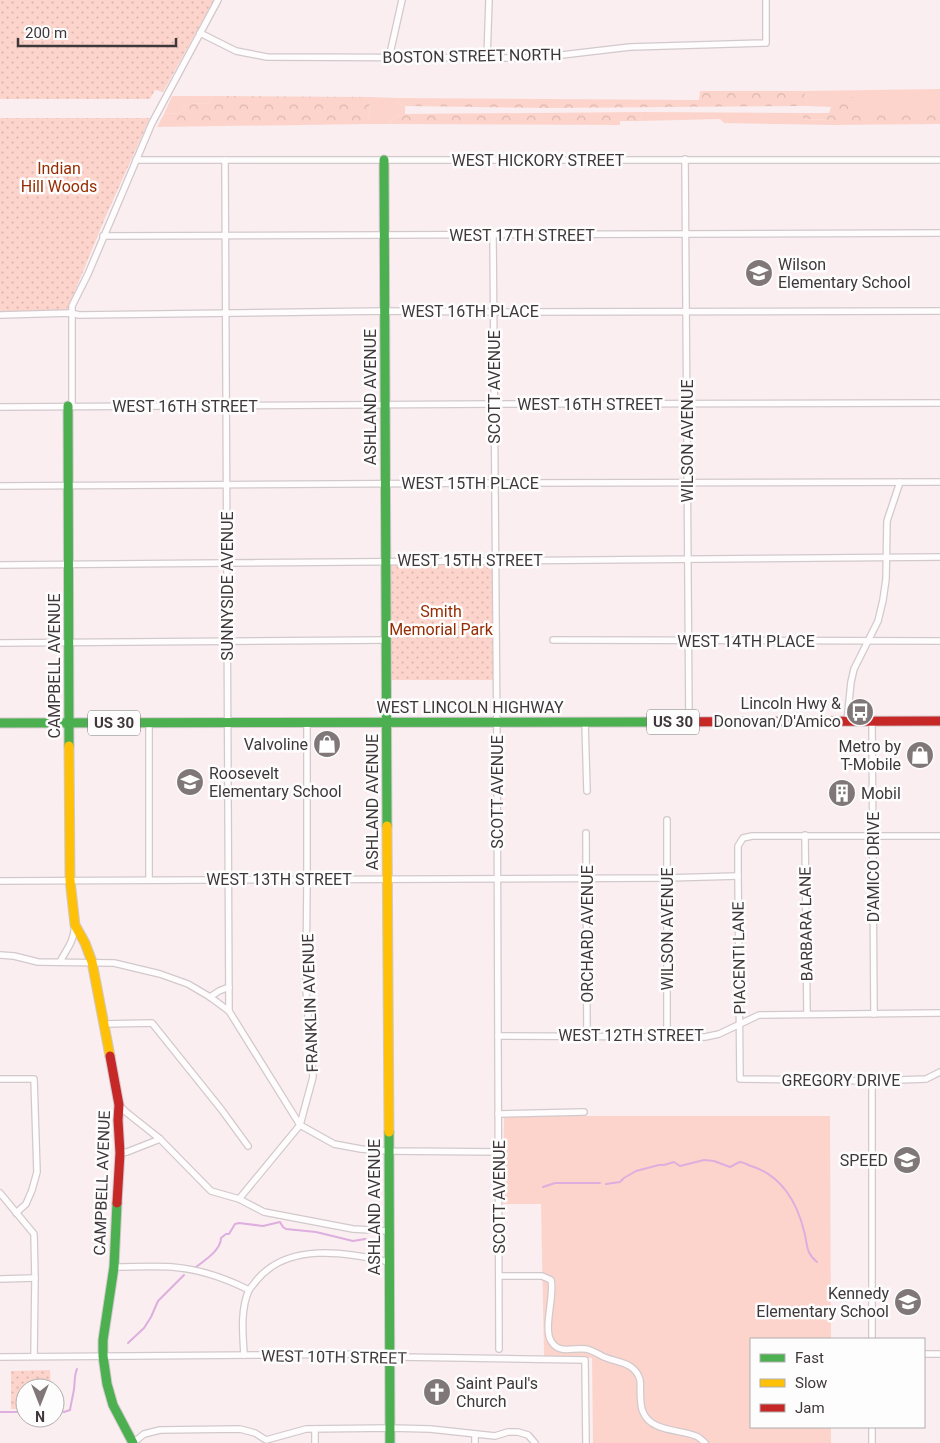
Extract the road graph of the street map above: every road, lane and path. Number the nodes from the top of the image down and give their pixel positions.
1 (218, 0) edge
2 (402, 0) edge
3 (489, 0) edge
4 (766, 0) edge
5 (200, 33) junction
6 (389, 58) junction
7 (486, 58) junction
8 (685, 159) junction
9 (136, 160) junction
10 (225, 160) junction
11 (384, 160) junction
12 (940, 160) edge
13 (940, 233) edge
14 (686, 234) junction
15 (384, 235) junction
16 (492, 235) junction
17 (103, 236) junction
18 (226, 236) junction
19 (385, 311) junction
20 (940, 311) edge
21 (493, 312) junction
22 (686, 312) junction
23 (72, 313) junction
24 (226, 314) junction
25 (0, 315) edge
26 (940, 403) edge
27 (386, 404) junction
28 (494, 404) junction
29 (687, 404) junction
30 (227, 405) junction
31 (70, 406) junction
32 (0, 407) edge
33 (688, 482) junction
34 (900, 482) junction
35 (940, 482) edge
36 (495, 483) junction
37 (386, 484) junction
38 (226, 485) junction
39 (0, 486) edge
40 (68, 486) junction
41 (940, 557) edge
42 (688, 558) junction
43 (886, 558) junction
44 (495, 560) junction
45 (386, 561) junction
46 (227, 562) junction
47 (68, 564) junction
48 (0, 565) edge
49 (386, 640) junction
50 (553, 640) dead end
51 (689, 641) junction
52 (868, 641) junction
53 (940, 641) edge
54 (69, 642) junction
55 (227, 642) junction
56 (0, 643) edge
57 (847, 721) junction
58 (872, 721) junction
59 (940, 721) edge
60 (387, 722) junction
61 (497, 722) junction
62 (585, 722) junction
63 (689, 722) junction
64 (0, 723) edge
65 (69, 723) junction
66 (150, 723) junction
67 (228, 723) junction
68 (307, 723) junction
69 (586, 791) dead end
70 (667, 820) dead end
71 (586, 833) dead end
72 (805, 836) junction
73 (873, 836) junction
74 (940, 836) edge
75 (738, 876) junction
76 (586, 878) junction
77 (666, 878) junction
78 (307, 879) junction
79 (388, 879) junction
80 (497, 879) junction
81 (70, 880) junction
82 (149, 880) junction
83 (228, 880) junction
84 (0, 881) edge
85 (75, 924) junction
86 (0, 955) edge
87 (60, 962) junction
88 (92, 962) junction
89 (229, 987) junction
90 (210, 997) junction
91 (229, 1011) junction
92 (940, 1013) edge
93 (808, 1014) junction
94 (874, 1014) junction
95 (740, 1023) junction
96 (104, 1024) junction
97 (588, 1035) junction
98 (498, 1036) junction
99 (667, 1037) junction
100 (940, 1072) edge
101 (0, 1079) edge
102 (740, 1079) joint
103 (872, 1081) junction
104 (119, 1105) junction
105 (584, 1112) dead end
106 (498, 1114) junction
107 (300, 1125) junction
108 (160, 1139) junction
109 (248, 1146) dead end
110 (389, 1151) junction
111 (498, 1152) junction
112 (120, 1153) junction
113 (0, 1193) edge
114 (238, 1200) junction
115 (16, 1213) junction
116 (389, 1232) junction
117 (389, 1262) junction
118 (114, 1267) junction
119 (499, 1276) junction
120 (35, 1278) junction
121 (0, 1279) edge
122 (249, 1290) junction
123 (872, 1338) edge
124 (499, 1349) dead end
125 (390, 1354) junction
126 (925, 1354) edge
127 (940, 1354) edge
128 (244, 1355) junction
129 (34, 1356) junction
130 (103, 1356) junction
131 (0, 1357) edge
132 (390, 1428) junction
133 (872, 1428) edge
134 (315, 1429) junction
135 (475, 1435) junction
136 (266, 1442) edge
137 (133, 1443) edge
138 (315, 1443) edge
139 (390, 1443) edge
140 (475, 1443) edge
141 (535, 1443) edge
142 (586, 1443) edge
143 (705, 1443) edge
144 (872, 1443) edge

1 - 5 street, CAMPBELL AVENUE
2 - 6 street
3 - 7 street
4 - 7 street, BOSTON STREET NORTH
5 - 6 street, BOSTON STREET NORTH
5 - 9 street, CAMPBELL AVENUE
6 - 7 street, BOSTON STREET NORTH
8 - 11 street, WEST HICKORY STREET
8 - 12 street, WEST HICKORY STREET
8 - 14 street, WILSON AVENUE
9 - 10 street, WEST HICKORY STREET
9 - 17 street, CAMPBELL AVENUE
10 - 11 street, WEST HICKORY STREET
10 - 18 street, SUNNYSIDE AVENUE
11 - 15 street, ASHLAND AVENUE
13 - 14 street, WEST 17TH STREET
14 - 16 street, WEST 17TH STREET
14 - 22 street, WILSON AVENUE
15 - 16 street, WEST 17TH STREET
15 - 18 street, WEST 17TH STREET
15 - 19 street, ASHLAND AVENUE
16 - 21 street, SCOTT AVENUE
17 - 18 street, WEST 17TH STREET
17 - 23 street, CAMPBELL AVENUE
18 - 24 street, SUNNYSIDE AVENUE
19 - 21 street, WEST 16TH PLACE
19 - 24 street, WEST 16TH PLACE
19 - 27 street, ASHLAND AVENUE
20 - 22 street, WEST 16TH PLACE
21 - 22 street, WEST 16TH PLACE
21 - 28 street, SCOTT AVENUE
22 - 29 street, WILSON AVENUE
23 - 24 street, WEST 16TH PLACE
23 - 25 street, WEST 16TH PLACE
23 - 31 street, CAMPBELL AVENUE
24 - 30 street, SUNNYSIDE AVENUE
26 - 29 street, WEST 16TH STREET
27 - 28 street, WEST 16TH STREET
27 - 30 street, WEST 16TH STREET
27 - 37 street, ASHLAND AVENUE
28 - 29 street, WEST 16TH STREET
28 - 36 street, SCOTT AVENUE
29 - 33 street, WILSON AVENUE
30 - 31 street, WEST 16TH STREET
30 - 38 street, SUNNYSIDE AVENUE
31 - 32 street, WEST 16TH STREET
31 - 40 street, CAMPBELL AVENUE
33 - 34 street, WEST 15TH PLACE
33 - 36 street, WEST 15TH PLACE
33 - 42 street, WILSON AVENUE
34 - 35 street, WEST 15TH PLACE
34 - 43 street
36 - 37 street, WEST 15TH PLACE
36 - 44 street, SCOTT AVENUE
37 - 38 street, WEST 15TH PLACE
37 - 45 street, ASHLAND AVENUE
38 - 40 street, WEST 15TH PLACE
38 - 46 street, SUNNYSIDE AVENUE
39 - 40 street, WEST 15TH PLACE
40 - 47 street, CAMPBELL AVENUE
41 - 43 street, WEST 15TH STREET
42 - 43 street, WEST 15TH STREET
42 - 44 street, WEST 15TH STREET
42 - 51 street, WILSON AVENUE
43 - 52 street
44 - 45 street, WEST 15TH STREET
44 - 61 street, SCOTT AVENUE
45 - 46 street, WEST 15TH STREET
45 - 49 street, ASHLAND AVENUE
46 - 47 street, WEST 15TH STREET
46 - 55 street, SUNNYSIDE AVENUE
47 - 48 street, WEST 15TH STREET
47 - 54 street, CAMPBELL AVENUE
49 - 55 street
49 - 60 street, ASHLAND AVENUE
50 - 51 street, WEST 14TH PLACE
51 - 52 street, WEST 14TH PLACE
51 - 63 street, WILSON AVENUE
52 - 53 street, WEST 14TH PLACE
52 - 57 street
54 - 55 street
54 - 56 street
54 - 65 street, CAMPBELL AVENUE
55 - 67 street, SUNNYSIDE AVENUE
57 - 58 street, WEST LINCOLN HIGHWAY / US 30
57 - 63 street, WEST LINCOLN HIGHWAY / US 30
58 - 59 street, WEST LINCOLN HIGHWAY / US 30
58 - 73 street, D'AMICO DRIVE
60 - 61 street, WEST LINCOLN HIGHWAY / US 30
60 - 68 street, WEST LINCOLN HIGHWAY / US 30
60 - 79 street, ASHLAND AVENUE
61 - 62 street, WEST LINCOLN HIGHWAY / US 30
61 - 80 street, SCOTT AVENUE
62 - 63 street, WEST LINCOLN HIGHWAY / US 30
62 - 69 street
64 - 65 street, WEST LINCOLN HIGHWAY / US 30
65 - 66 street, WEST LINCOLN HIGHWAY / US 30
65 - 81 street, CAMPBELL AVENUE
66 - 67 street, WEST LINCOLN HIGHWAY / US 30
66 - 82 street
67 - 68 street, WEST LINCOLN HIGHWAY / US 30
67 - 83 street, SUNNYSIDE AVENUE
68 - 78 street, FRANKLIN AVENUE
70 - 77 street, WILSON AVENUE
71 - 76 street, ORCHARD AVENUE
72 - 73 street
72 - 75 street, PIACENTI LANE
72 - 93 street, BARBARA LANE
73 - 74 street
73 - 94 street, D'AMICO DRIVE
75 - 77 street, WEST 13TH STREET
75 - 95 street, PIACENTI LANE
76 - 77 street, WEST 13TH STREET
76 - 80 street, WEST 13TH STREET
76 - 97 street, ORCHARD AVENUE
77 - 99 street, WILSON AVENUE
78 - 79 street, WEST 13TH STREET
78 - 83 street, WEST 13TH STREET
78 - 107 street, FRANKLIN AVENUE
79 - 80 street, WEST 13TH STREET
79 - 110 street, ASHLAND AVENUE
80 - 98 street, SCOTT AVENUE
81 - 82 street, WEST 13TH STREET
81 - 84 street, WEST 13TH STREET
81 - 85 street, CAMPBELL AVENUE
82 - 83 street, WEST 13TH STREET
83 - 89 street, SUNNYSIDE AVENUE
85 - 87 street, CAMPBELL AVENUE
85 - 88 street, CAMPBELL AVENUE
86 - 87 street
87 - 88 street
88 - 90 street
88 - 96 street, CAMPBELL AVENUE
89 - 90 street
89 - 91 street, SUNNYSIDE AVENUE
90 - 91 street
91 - 107 street
92 - 94 street, WEST 12TH STREET
93 - 94 street, WEST 12TH STREET
93 - 95 street, WEST 12TH STREET
95 - 99 street, WEST 12TH STREET
95 - 102 street, PIACENTI LANE
96 - 104 street, CAMPBELL AVENUE
96 - 109 street
97 - 98 street, WEST 12TH STREET
97 - 99 street, WEST 12TH STREET
98 - 106 street, SCOTT AVENUE
100 - 103 street, GREGORY DRIVE
101 - 115 street
102 - 103 street, GREGORY DRIVE
103 - 123 street
104 - 108 street
104 - 112 street, CAMPBELL AVENUE
105 - 106 street
106 - 111 street, SCOTT AVENUE
107 - 110 street
107 - 114 street, FRANKLIN AVENUE
108 - 112 street
108 - 114 street
110 - 111 street
110 - 116 street, ASHLAND AVENUE
111 - 119 street, SCOTT AVENUE
112 - 118 street, CAMPBELL AVENUE
113 - 115 street
114 - 116 street
115 - 120 street
116 - 117 street, ASHLAND AVENUE
117 - 122 street
117 - 125 street, ASHLAND AVENUE
118 - 122 street
118 - 130 street, CAMPBELL AVENUE
119 - 124 street, SCOTT AVENUE
119 - 143 street
120 - 121 street
120 - 129 street
122 - 128 street
125 - 128 street, WEST 10TH STREET
125 - 132 street, ASHLAND AVENUE
125 - 142 street, WEST 10TH STREET
126 - 127 street
128 - 130 street, WEST 10TH STREET
129 - 130 street, WEST 10TH STREET
129 - 131 street, WEST 10TH STREET
130 - 137 street, CAMPBELL AVENUE
132 - 134 street
132 - 135 street
132 - 139 street, ASHLAND AVENUE
133 - 144 street
134 - 136 street
134 - 138 street
135 - 140 street
135 - 141 street
136 - 137 street

